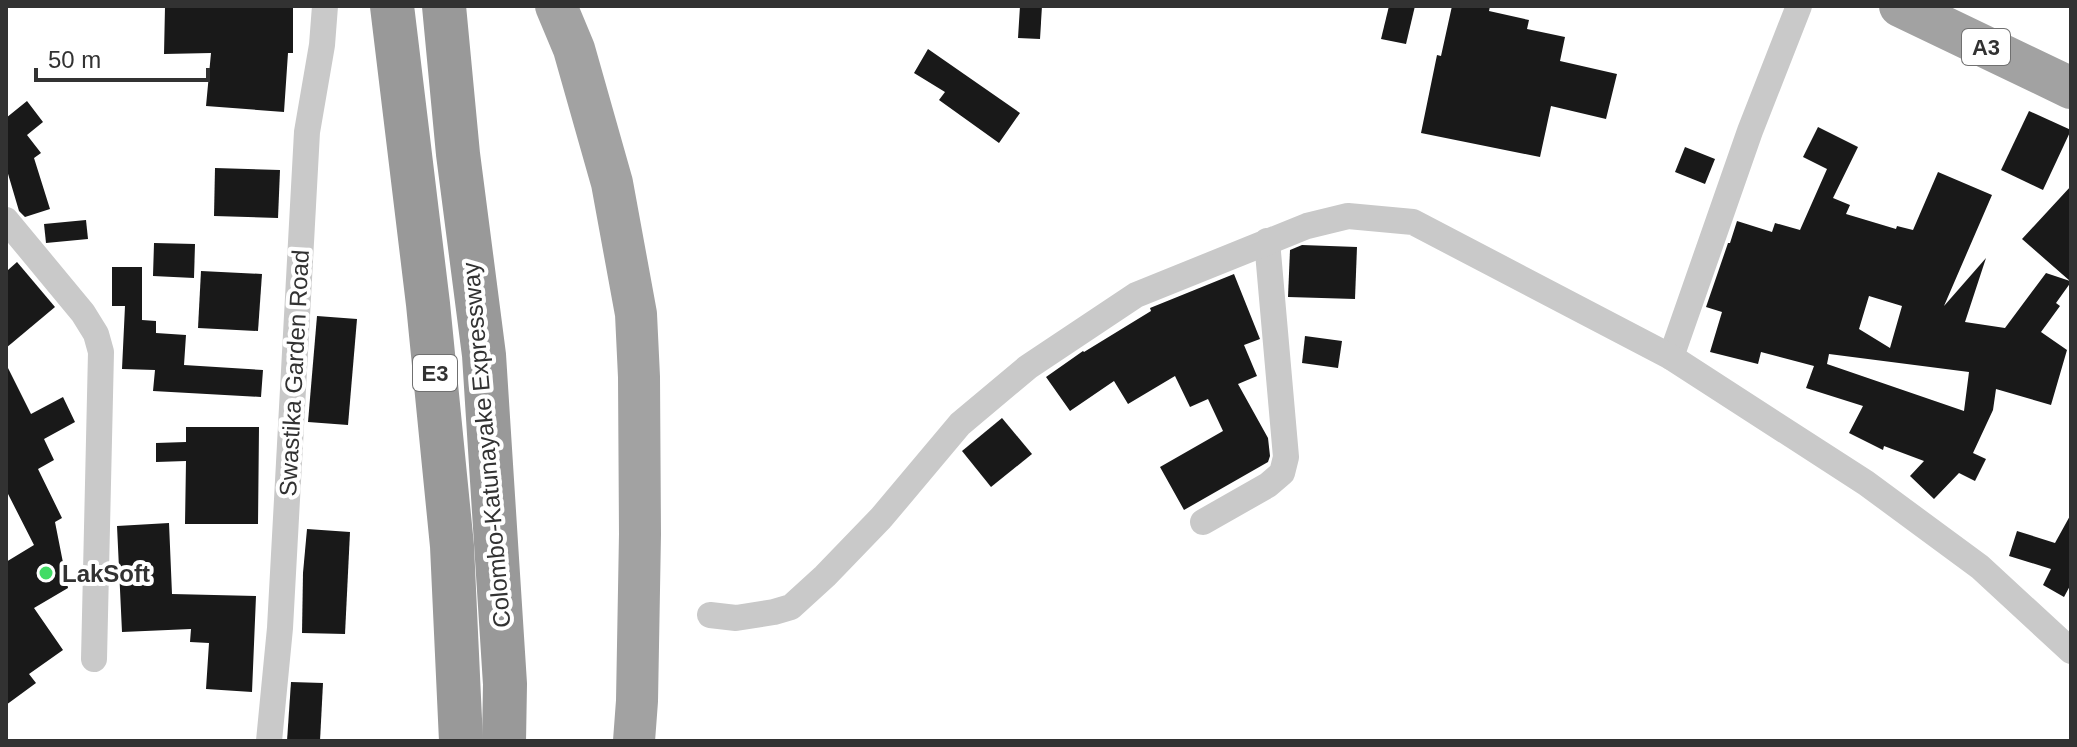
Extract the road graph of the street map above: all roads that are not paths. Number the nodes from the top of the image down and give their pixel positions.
1 (325, 6) edge
2 (392, 6) edge
3 (444, 6) edge
4 (1799, 6) edge
5 (1900, 6) edge
6 (556, 12) edge
7 (2071, 88) edge
8 (6, 220) edge
9 (1267, 241) junction
10 (1671, 357) junction
11 (1203, 522) dead end
12 (710, 615) dead end
13 (2071, 651) edge
14 (94, 659) dead end
15 (269, 741) edge
16 (461, 741) edge
17 (504, 741) edge
18 (605, 741) edge
19 (634, 741) edge

1 - 15 street, Swastika Garden Road
2 - 16 highway, Colombo-Katunayake Expressway / E3
3 - 17 highway, Colombo-Katunayake Expressway / E3
4 - 10 street
5 - 7 highway, A3
6 - 18 highway
6 - 19 highway
8 - 14 street
9 - 10 street
9 - 11 street
9 - 12 street
10 - 13 street

